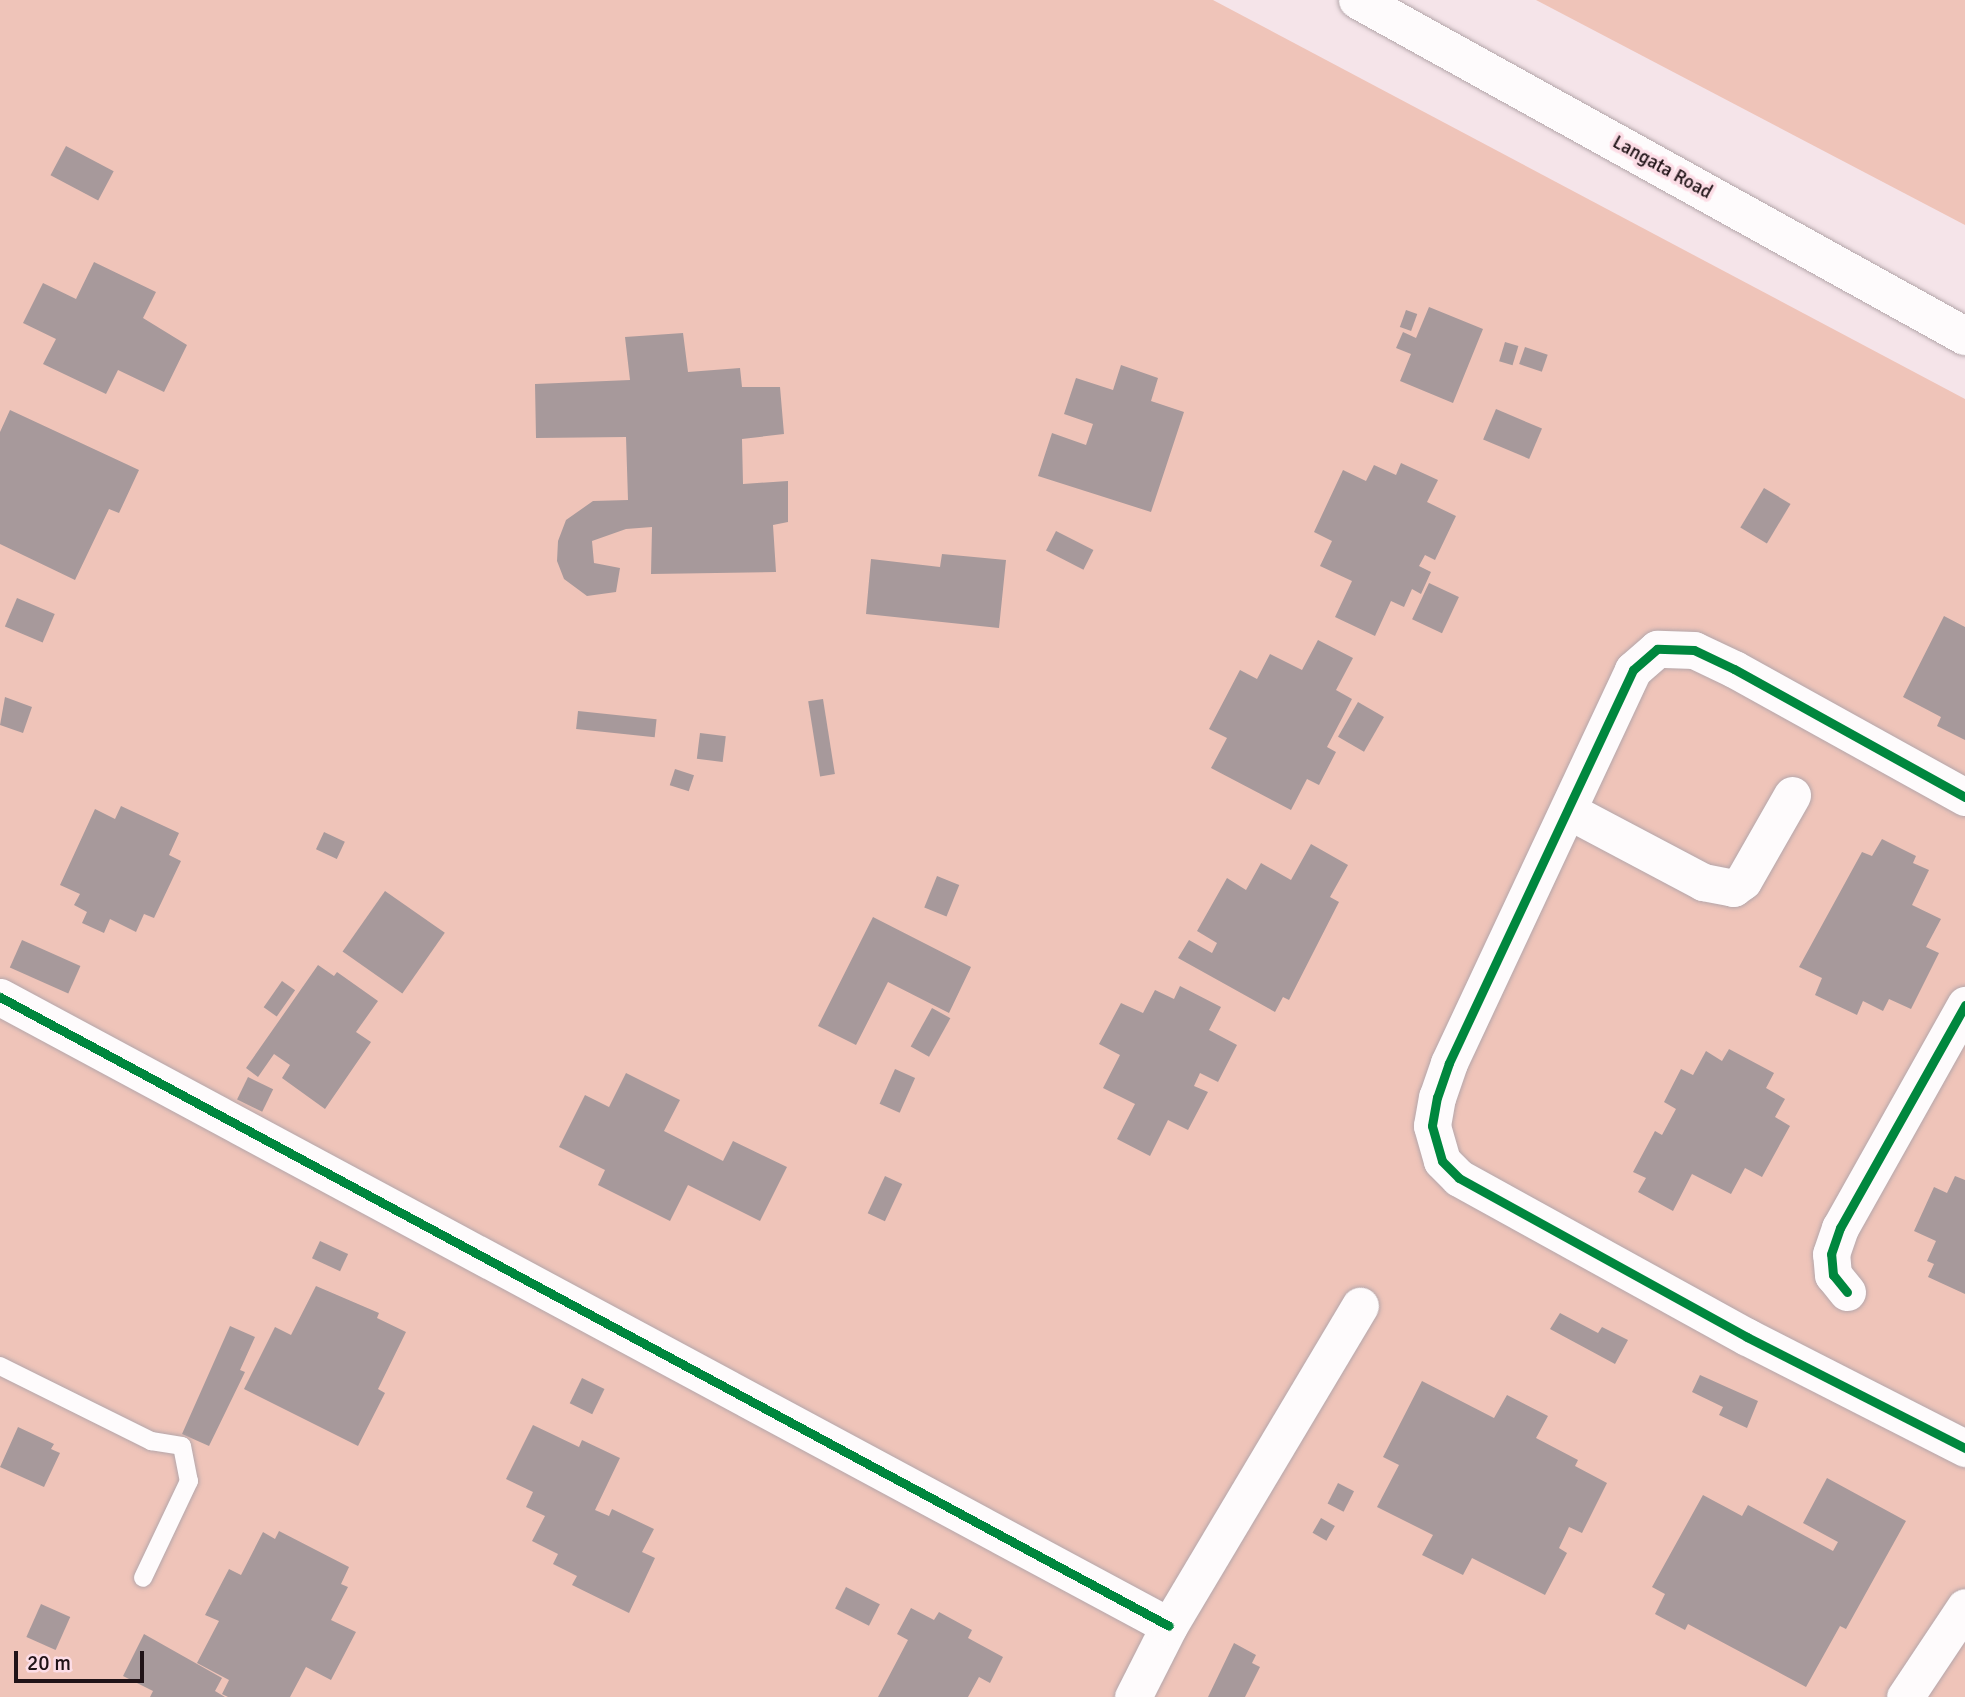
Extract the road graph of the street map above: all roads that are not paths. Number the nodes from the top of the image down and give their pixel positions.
1 (1358, 0) edge
2 (1965, 336) edge
3 (1792, 795) dead end
4 (1965, 797) edge
5 (1569, 811) junction
6 (0, 997) edge
7 (1965, 1005) edge
8 (1847, 1292) dead end
9 (1360, 1306) dead end
10 (0, 1366) edge
11 (1965, 1448) edge
12 (143, 1578) dead end
13 (1965, 1607) edge
14 (1169, 1626) junction
15 (1133, 1697) edge
16 (1905, 1697) edge

1 - 2 main road, Langata Road
3 - 5 street
4 - 5 street
5 - 11 street
6 - 14 street
7 - 8 street
9 - 14 street
10 - 12 lane
13 - 16 street
14 - 15 street

